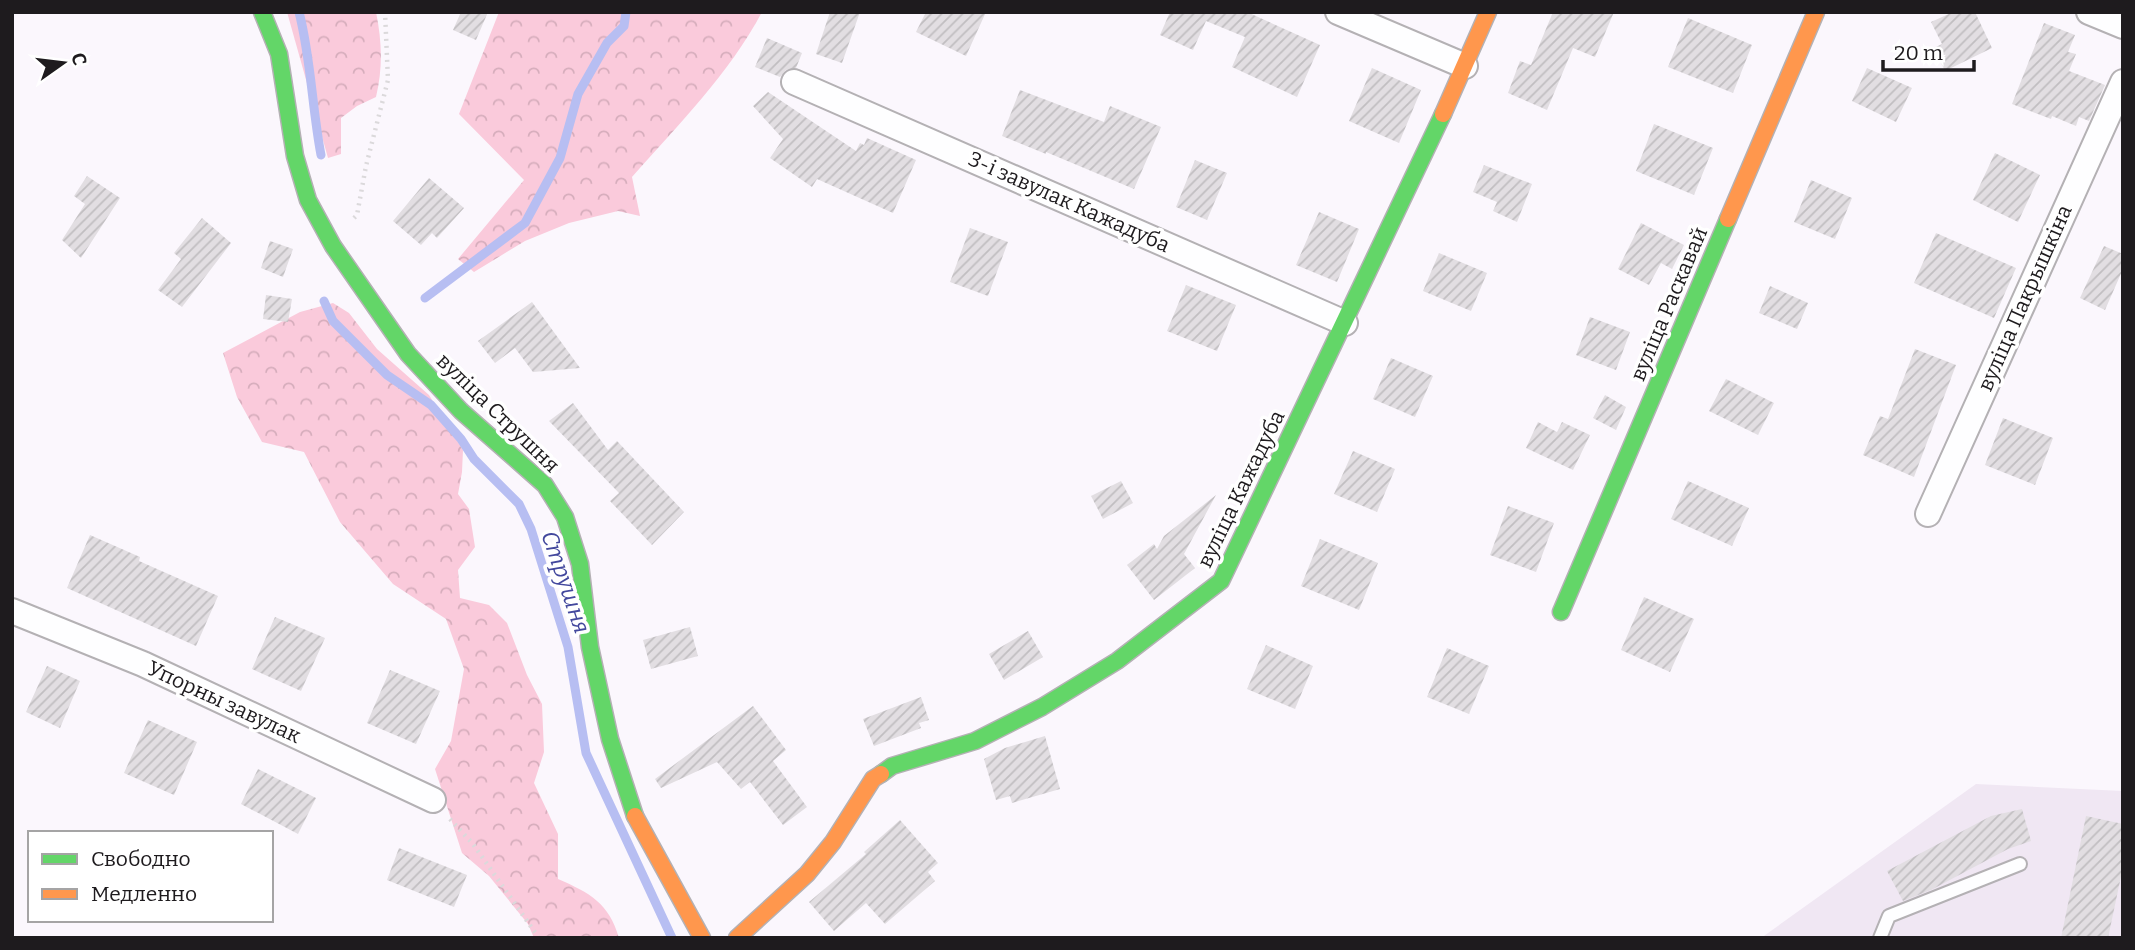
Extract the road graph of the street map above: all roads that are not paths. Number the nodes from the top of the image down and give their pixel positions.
1 (262, 12) edge
2 (1338, 12) edge
3 (1488, 12) edge
4 (1816, 12) edge
5 (2089, 12) edge
6 (2123, 26) edge
7 (1465, 66) junction
8 (794, 82) dead end
9 (2123, 82) edge
10 (1345, 323) junction
11 (1928, 514) dead end
12 (12, 611) edge
13 (1561, 612) dead end
14 (433, 800) road end
15 (2020, 864) dead end
16 (702, 938) edge
17 (737, 938) edge
18 (1880, 938) edge

1 - 16 street, вуліца Струшня
2 - 7 street
3 - 7 street, вуліца Кажадуба
4 - 13 street, вуліца Раскавай
5 - 6 street
7 - 10 street, вуліца Кажадуба
8 - 10 street, 3-і завулак Кажадуба
9 - 11 street, вуліца Пакрышкіна
10 - 17 street, вуліца Кажадуба
12 - 14 street, Упорны завулак
15 - 18 lane

